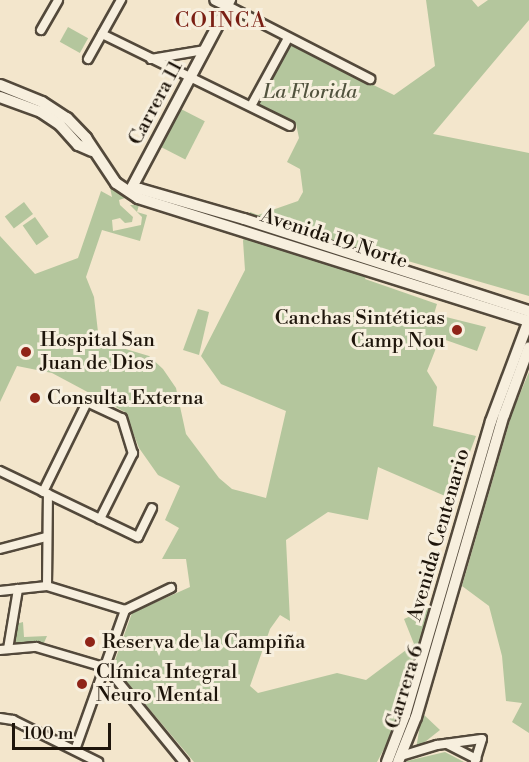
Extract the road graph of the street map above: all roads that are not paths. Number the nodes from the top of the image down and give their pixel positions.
1 (58, 0) edge
2 (121, 0) edge
3 (215, 0) edge
4 (230, 3) edge
5 (41, 30) dead end
6 (102, 34) junction
7 (288, 38) junction
8 (205, 50) junction
9 (88, 59) dead end
10 (150, 60) junction
11 (192, 75) junction
12 (370, 79) dead end
13 (0, 85) edge
14 (0, 97) edge
15 (251, 106) junction
16 (290, 126) dead end
17 (92, 151) junction
18 (130, 191) junction
19 (369, 265) junction
20 (529, 311) edge
21 (529, 320) edge
22 (529, 347) edge
23 (0, 471) edge
24 (45, 493) junction
25 (152, 508) dead end
26 (100, 519) junction
27 (46, 537) junction
28 (0, 549) edge
29 (47, 586) junction
30 (171, 588) dead end
31 (18, 589) junction
32 (0, 591) edge
33 (125, 610) junction
34 (4, 649) edge
35 (106, 668) junction
36 (1, 720) edge
37 (446, 743) junction
38 (75, 750) junction
39 (399, 759) edge
40 (179, 760) edge
41 (476, 761) edge
42 (98, 762) edge
43 (387, 762) edge

1 - 5 street
2 - 6 street
3 - 4 street
4 - 7 street
4 - 8 street, Carrera 11
6 - 9 street
6 - 10 street
7 - 12 street
7 - 15 street
8 - 10 street
8 - 11 street, Carrera 11
10 - 11 street
11 - 15 street
11 - 18 street, Carrera 11
13 - 17 street
14 - 17 street
15 - 16 street
17 - 18 street
18 - 19 street, Avenida 19 Norte
19 - 20 street, Avenida 19 Norte
19 - 21 street, Avenida 19 Norte
21 - 43 street, Avenida Centenario
22 - 39 street, Carrera 6
23 - 24 street
24 - 26 street
24 - 26 street
24 - 27 street
25 - 26 street
27 - 28 street
27 - 29 street
29 - 31 street
29 - 33 street
30 - 33 street
31 - 32 street
31 - 34 street
33 - 35 street
34 - 35 street
35 - 38 street
35 - 40 street
36 - 38 street
37 - 39 street
37 - 41 street
37 - 41 street
38 - 42 street

